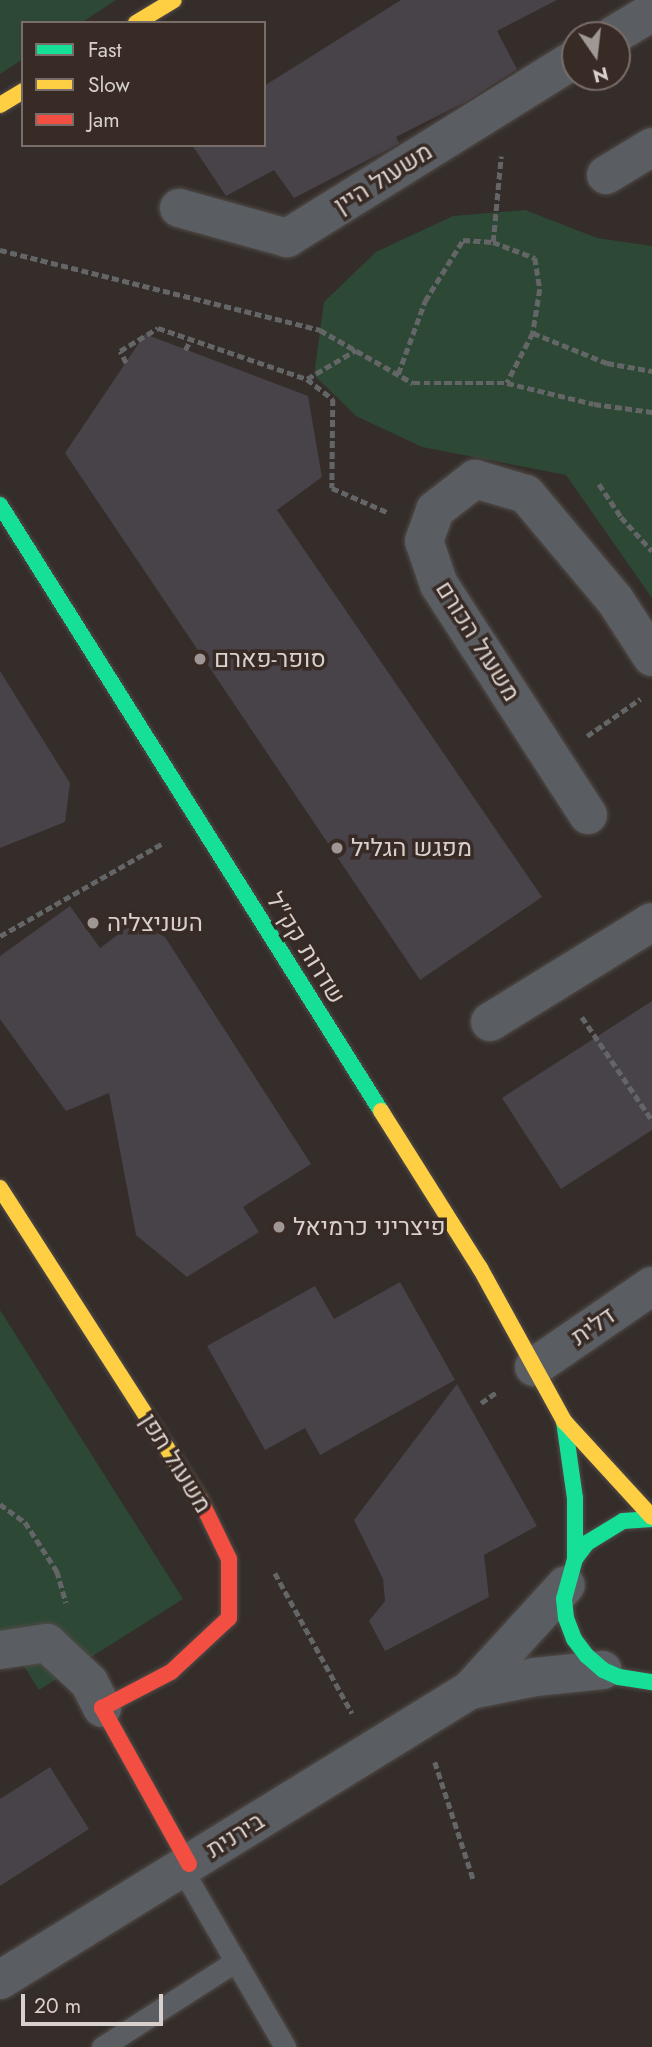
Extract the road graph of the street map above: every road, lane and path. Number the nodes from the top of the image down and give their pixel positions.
1 (174, 0) edge
2 (652, 12) edge
3 (139, 21) edge
4 (631, 25) edge
5 (561, 68) edge
6 (21, 92) edge
7 (506, 102) junction
8 (0, 104) edge
9 (652, 147) edge
10 (606, 175) dead end
11 (179, 208) dead end
12 (493, 242) junction
13 (0, 250) edge
14 (533, 333) junction
15 (191, 339) junction
16 (185, 350) dead end
17 (356, 350) junction
18 (126, 363) dead end
19 (652, 371) edge
20 (398, 374) junction
21 (307, 379) junction
22 (507, 383) junction
23 (652, 412) edge
24 (599, 484) dead end
25 (0, 505) edge
26 (428, 530) junction
27 (652, 551) edge
28 (652, 657) edge
29 (641, 698) dead end
30 (552, 760) junction
31 (588, 815) dead end
32 (198, 820) junction
33 (652, 922) edge
34 (0, 936) edge
35 (557, 980) junction
36 (490, 1022) dead end
37 (652, 1120) edge
38 (0, 1188) edge
39 (652, 1286) edge
40 (534, 1367) junction
41 (565, 1421) junction
42 (0, 1504) edge
43 (652, 1518) edge
44 (571, 1572) junction
45 (47, 1643) junction
46 (0, 1650) edge
47 (318, 1653) dead end
48 (603, 1670) junction
49 (651, 1684) edge
50 (470, 1690) junction
51 (102, 1708) junction
52 (421, 1720) junction
53 (373, 1750) junction
54 (185, 1866) junction
55 (474, 1881) dead end
56 (236, 1961) junction
57 (0, 1980) edge
58 (102, 2047) edge
59 (285, 2047) edge

1 - 3 street
2 - 4 street
5 - 7 street, משעול היין
6 - 8 street
7 - 11 street, משעול היין
7 - 12 path
9 - 10 street
12 - 14 path
12 - 20 path
13 - 17 path
14 - 19 path
14 - 22 path
15 - 16 path
15 - 18 path
15 - 21 path
17 - 20 path
17 - 21 path
20 - 22 path
21 - 26 path
22 - 23 path
24 - 27 path
25 - 32 street, שדרות קק"ל
26 - 28 street
26 - 30 street, משעול הכורם
29 - 30 path
30 - 31 street, משעול הכורם
32 - 34 path
32 - 40 street, שדרות קק"ל
33 - 35 street
35 - 36 street
35 - 37 path
38 - 51 street, משעול תפן
39 - 40 street, דלית
40 - 41 street, שדרות קק"ל
41 - 43 street
41 - 44 street
42 - 45 path
43 - 44 street
44 - 48 street
44 - 50 street, בירנית
45 - 46 street
45 - 51 street
47 - 53 path
48 - 49 street
48 - 50 street, בירנית
50 - 52 street, בירנית
51 - 54 street
52 - 53 street, בירנית
52 - 55 path
53 - 54 street, בירנית
54 - 56 lane
54 - 57 street, בירנית
56 - 58 lane
56 - 59 lane

